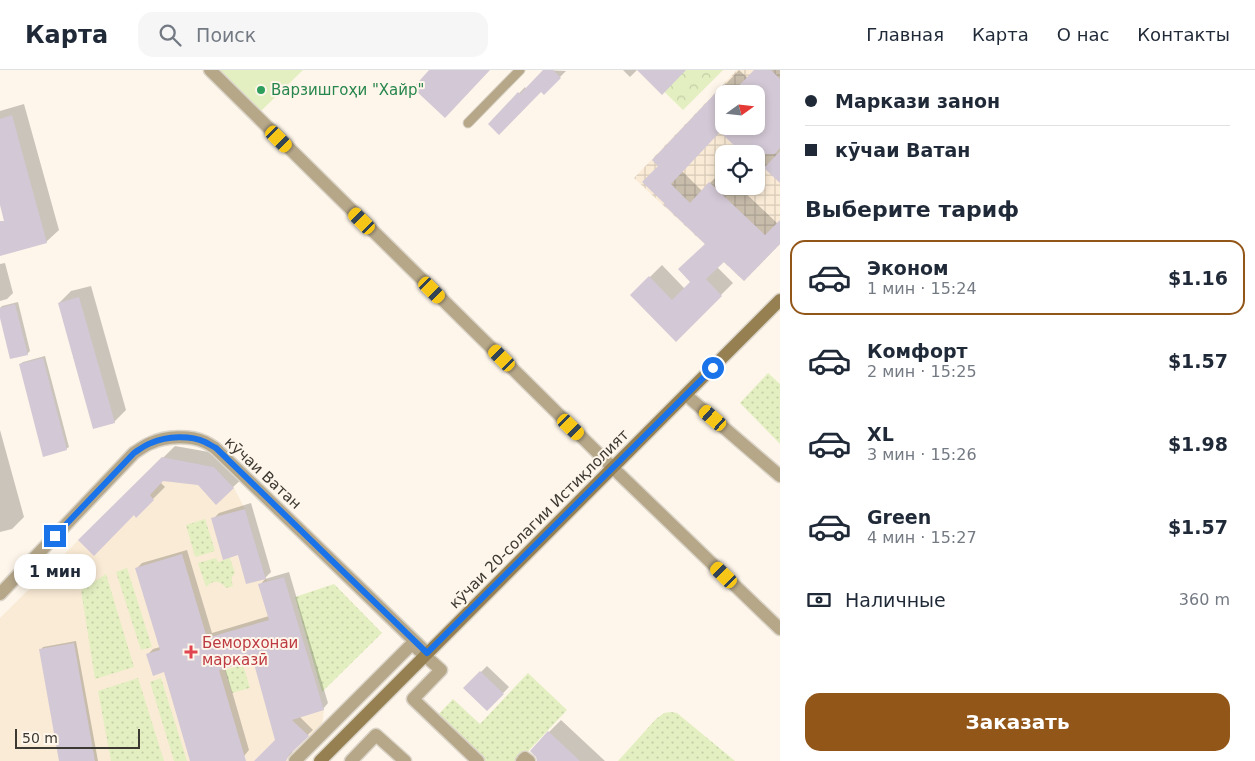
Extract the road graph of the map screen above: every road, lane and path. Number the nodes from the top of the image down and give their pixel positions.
1 (210, 70) edge
2 (520, 70) edge
3 (468, 123) dead end
4 (780, 300) edge
5 (686, 395) junction
6 (613, 468) junction
7 (780, 476) edge
8 (0, 594) edge
9 (780, 629) edge
10 (426, 654) junction
11 (295, 761) edge
12 (320, 761) edge
13 (351, 761) edge
14 (405, 761) edge
15 (478, 761) edge
16 (522, 761) edge
17 (529, 761) edge

1 - 6 street
2 - 3 lane
4 - 5 street, кӯчаи 20-солагии Истиқлолият
5 - 6 street, кӯчаи 20-солагии Истиқлолият
5 - 7 street
6 - 9 street
6 - 10 street, кӯчаи 20-солагии Истиқлолият
8 - 10 street, кӯчаи Ватан
10 - 11 street
10 - 12 street, кӯчаи 20-солагии Истиқлолият
10 - 15 street, кӯчаи Ватан
13 - 14 street
16 - 17 street

